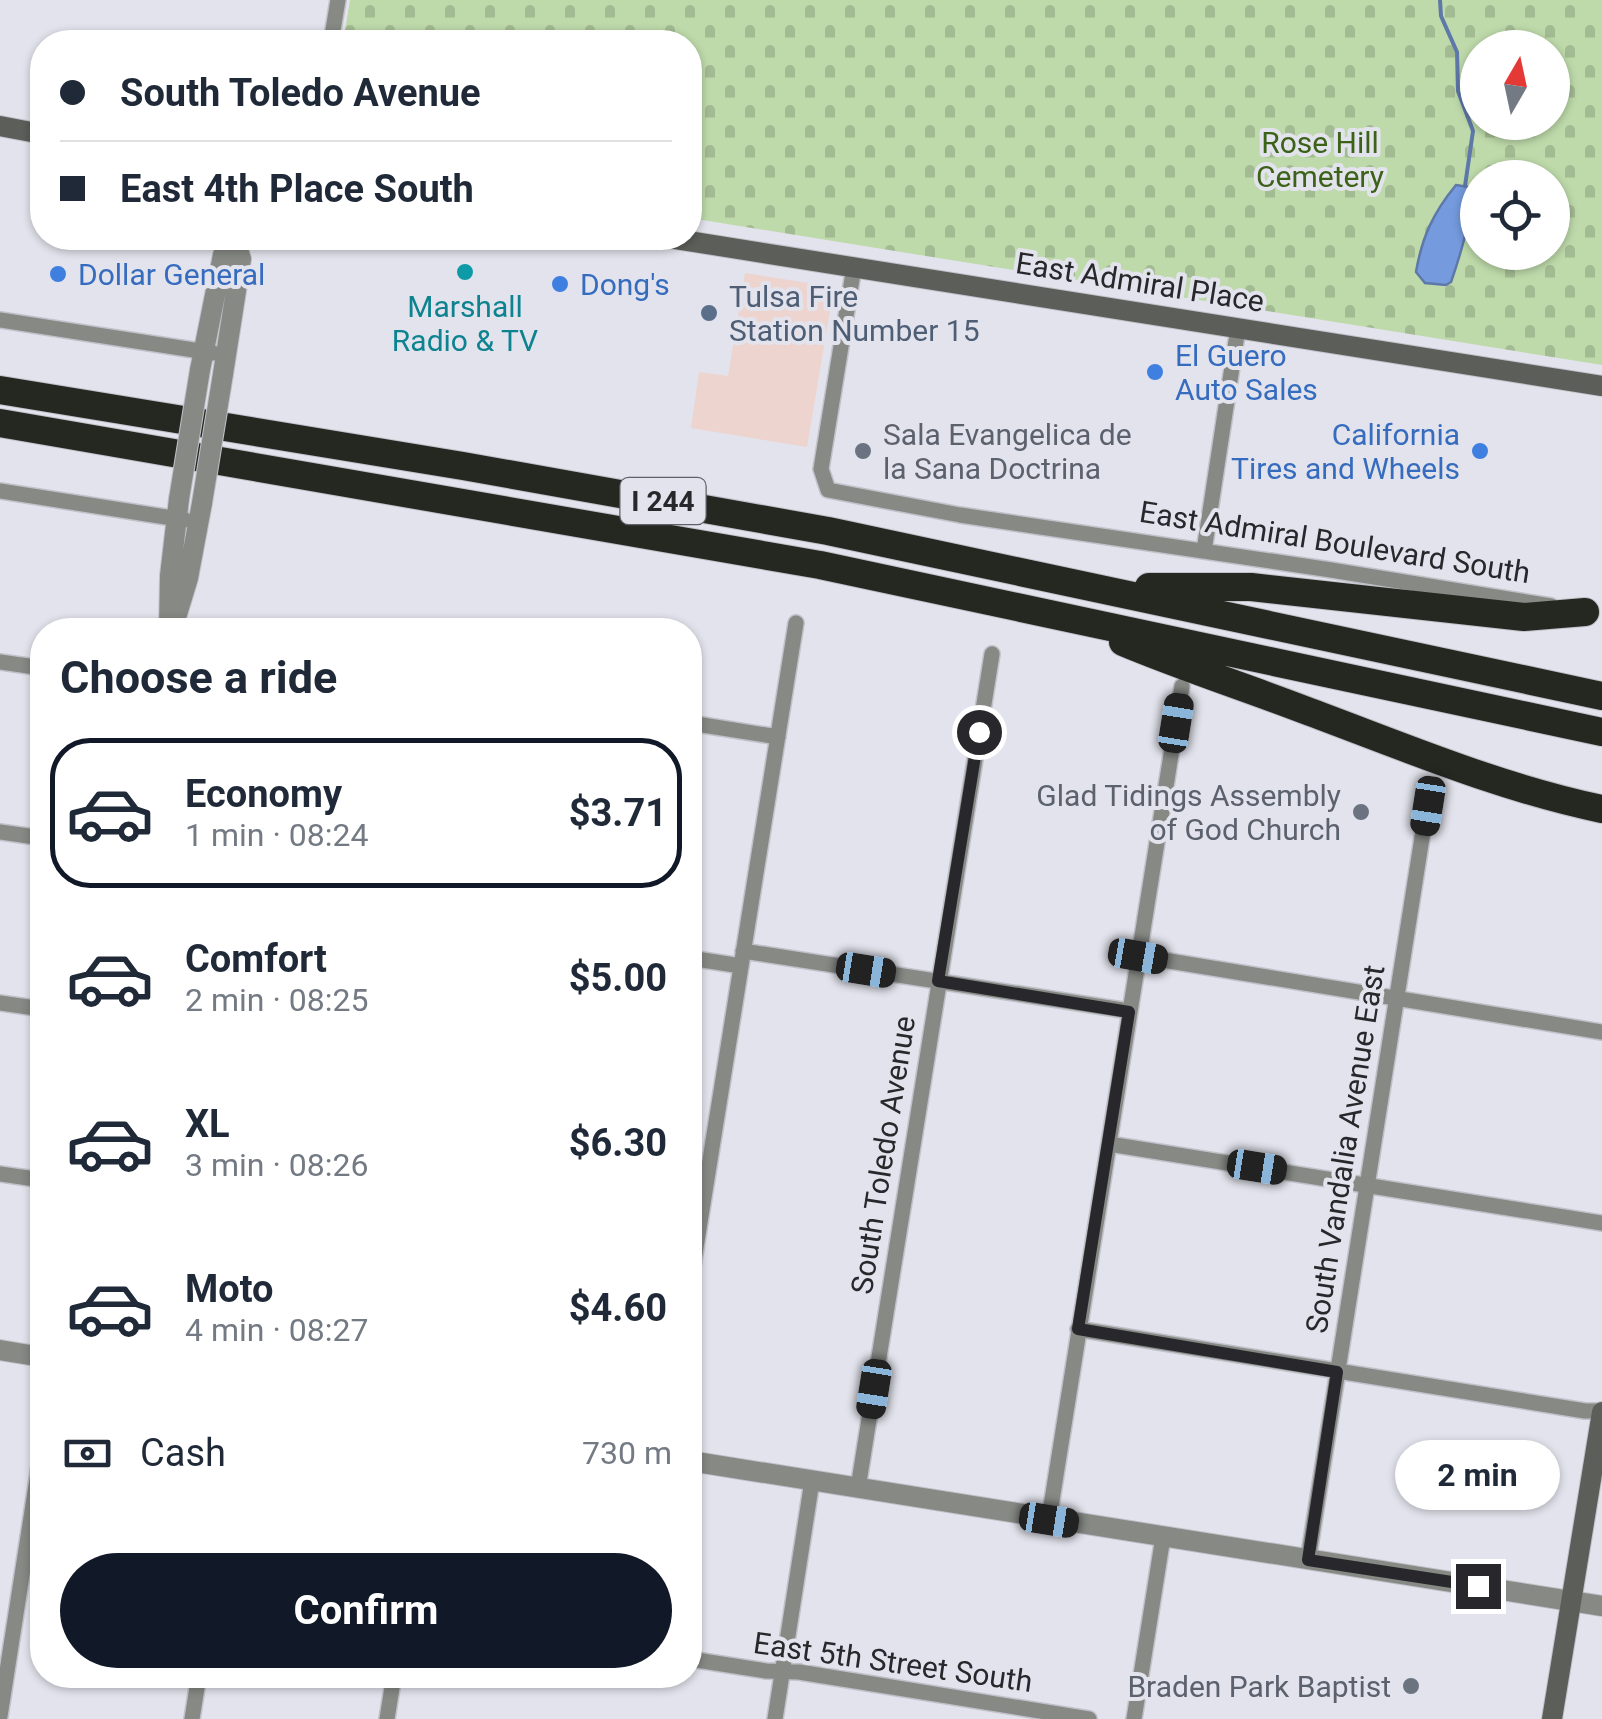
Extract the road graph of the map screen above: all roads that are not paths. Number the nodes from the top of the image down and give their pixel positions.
1 (338, 0) edge
2 (334, 30) edge
3 (0, 126) edge
4 (30, 132) edge
5 (702, 243) edge
6 (226, 250) edge
7 (238, 250) edge
8 (854, 266) junction
9 (0, 320) edge
10 (1238, 328) junction
11 (201, 361) junction
12 (225, 365) junction
13 (1602, 386) edge
14 (0, 390) edge
15 (0, 424) edge
16 (0, 491) edge
17 (178, 509) junction
18 (201, 513) junction
19 (1204, 552) junction
20 (1093, 587) junction
21 (1594, 614) edge
22 (1062, 616) junction
23 (171, 618) edge
24 (174, 618) edge
25 (796, 623) dead end
26 (992, 654) dead end
27 (0, 662) edge
28 (30, 666) edge
29 (1182, 686) dead end
30 (1602, 696) edge
31 (702, 725) edge
32 (1602, 732) edge
33 (778, 737) junction
34 (1428, 806) dead end
35 (1602, 809) edge
36 (0, 832) edge
37 (30, 836) edge
38 (1138, 956) junction
39 (702, 958) edge
40 (742, 958) junction
41 (938, 981) junction
42 (1398, 1000) junction
43 (0, 1003) edge
44 (30, 1008) edge
45 (1129, 1012) junction
46 (1602, 1032) edge
47 (1108, 1144) junction
48 (0, 1174) edge
49 (30, 1178) edge
50 (1368, 1185) junction
51 (702, 1210) edge
52 (1602, 1222) edge
53 (1078, 1329) junction
54 (0, 1350) edge
55 (30, 1355) edge
56 (1337, 1372) junction
57 (1602, 1412) edge
58 (702, 1462) edge
59 (812, 1480) junction
60 (858, 1488) junction
61 (1049, 1520) junction
62 (30, 1524) edge
63 (1163, 1537) junction
64 (1308, 1560) junction
65 (1572, 1600) junction
66 (1602, 1606) edge
67 (702, 1661) edge
68 (782, 1672) junction
69 (197, 1688) edge
70 (392, 1688) edge
71 (0, 1716) edge
72 (192, 1719) edge
73 (387, 1719) edge
74 (775, 1719) edge
75 (1089, 1719) edge
76 (1134, 1719) edge
77 (1552, 1719) edge

1 - 2 street
3 - 4 main road
5 - 8 main road, East Admiral Place
6 - 11 street
7 - 12 street
8 - 10 main road, East Admiral Place
8 - 19 street, East Admiral Boulevard South
9 - 11 street
10 - 13 main road, East Admiral Place
10 - 19 street
11 - 12 street
11 - 17 street, bridge
12 - 18 street, bridge
14 - 20 highway, I 244
15 - 22 highway, I 244
16 - 17 street
17 - 18 street
17 - 23 street
18 - 24 street
19 - 21 street, East Admiral Boulevard South
20 - 21 highway
20 - 30 highway, I 244
22 - 32 highway, I 244
22 - 35 highway
25 - 33 street
26 - 41 street, South Toledo Avenue
27 - 28 street
29 - 38 street
31 - 33 street
33 - 40 street
34 - 42 street, South Vandalia Avenue East
36 - 37 street
38 - 42 street
38 - 45 street
39 - 40 street
40 - 41 street
40 - 51 street
41 - 45 street
41 - 60 street, South Toledo Avenue
42 - 46 street
42 - 50 street, South Vandalia Avenue East
43 - 44 street
45 - 47 street
47 - 50 street
47 - 53 street
48 - 49 street
50 - 52 street
50 - 56 street, South Vandalia Avenue East
53 - 56 street
53 - 61 street
54 - 55 street
56 - 57 street
56 - 64 street, South Vandalia Avenue East
57 - 65 main road
58 - 59 street
59 - 60 street
59 - 68 street
60 - 61 street
61 - 63 street
62 - 71 street
63 - 64 street
63 - 76 street
64 - 65 street
65 - 66 street
65 - 77 main road
67 - 68 street, East 5th Street South
68 - 74 street
68 - 75 street, East 5th Street South
69 - 72 street
70 - 73 street

